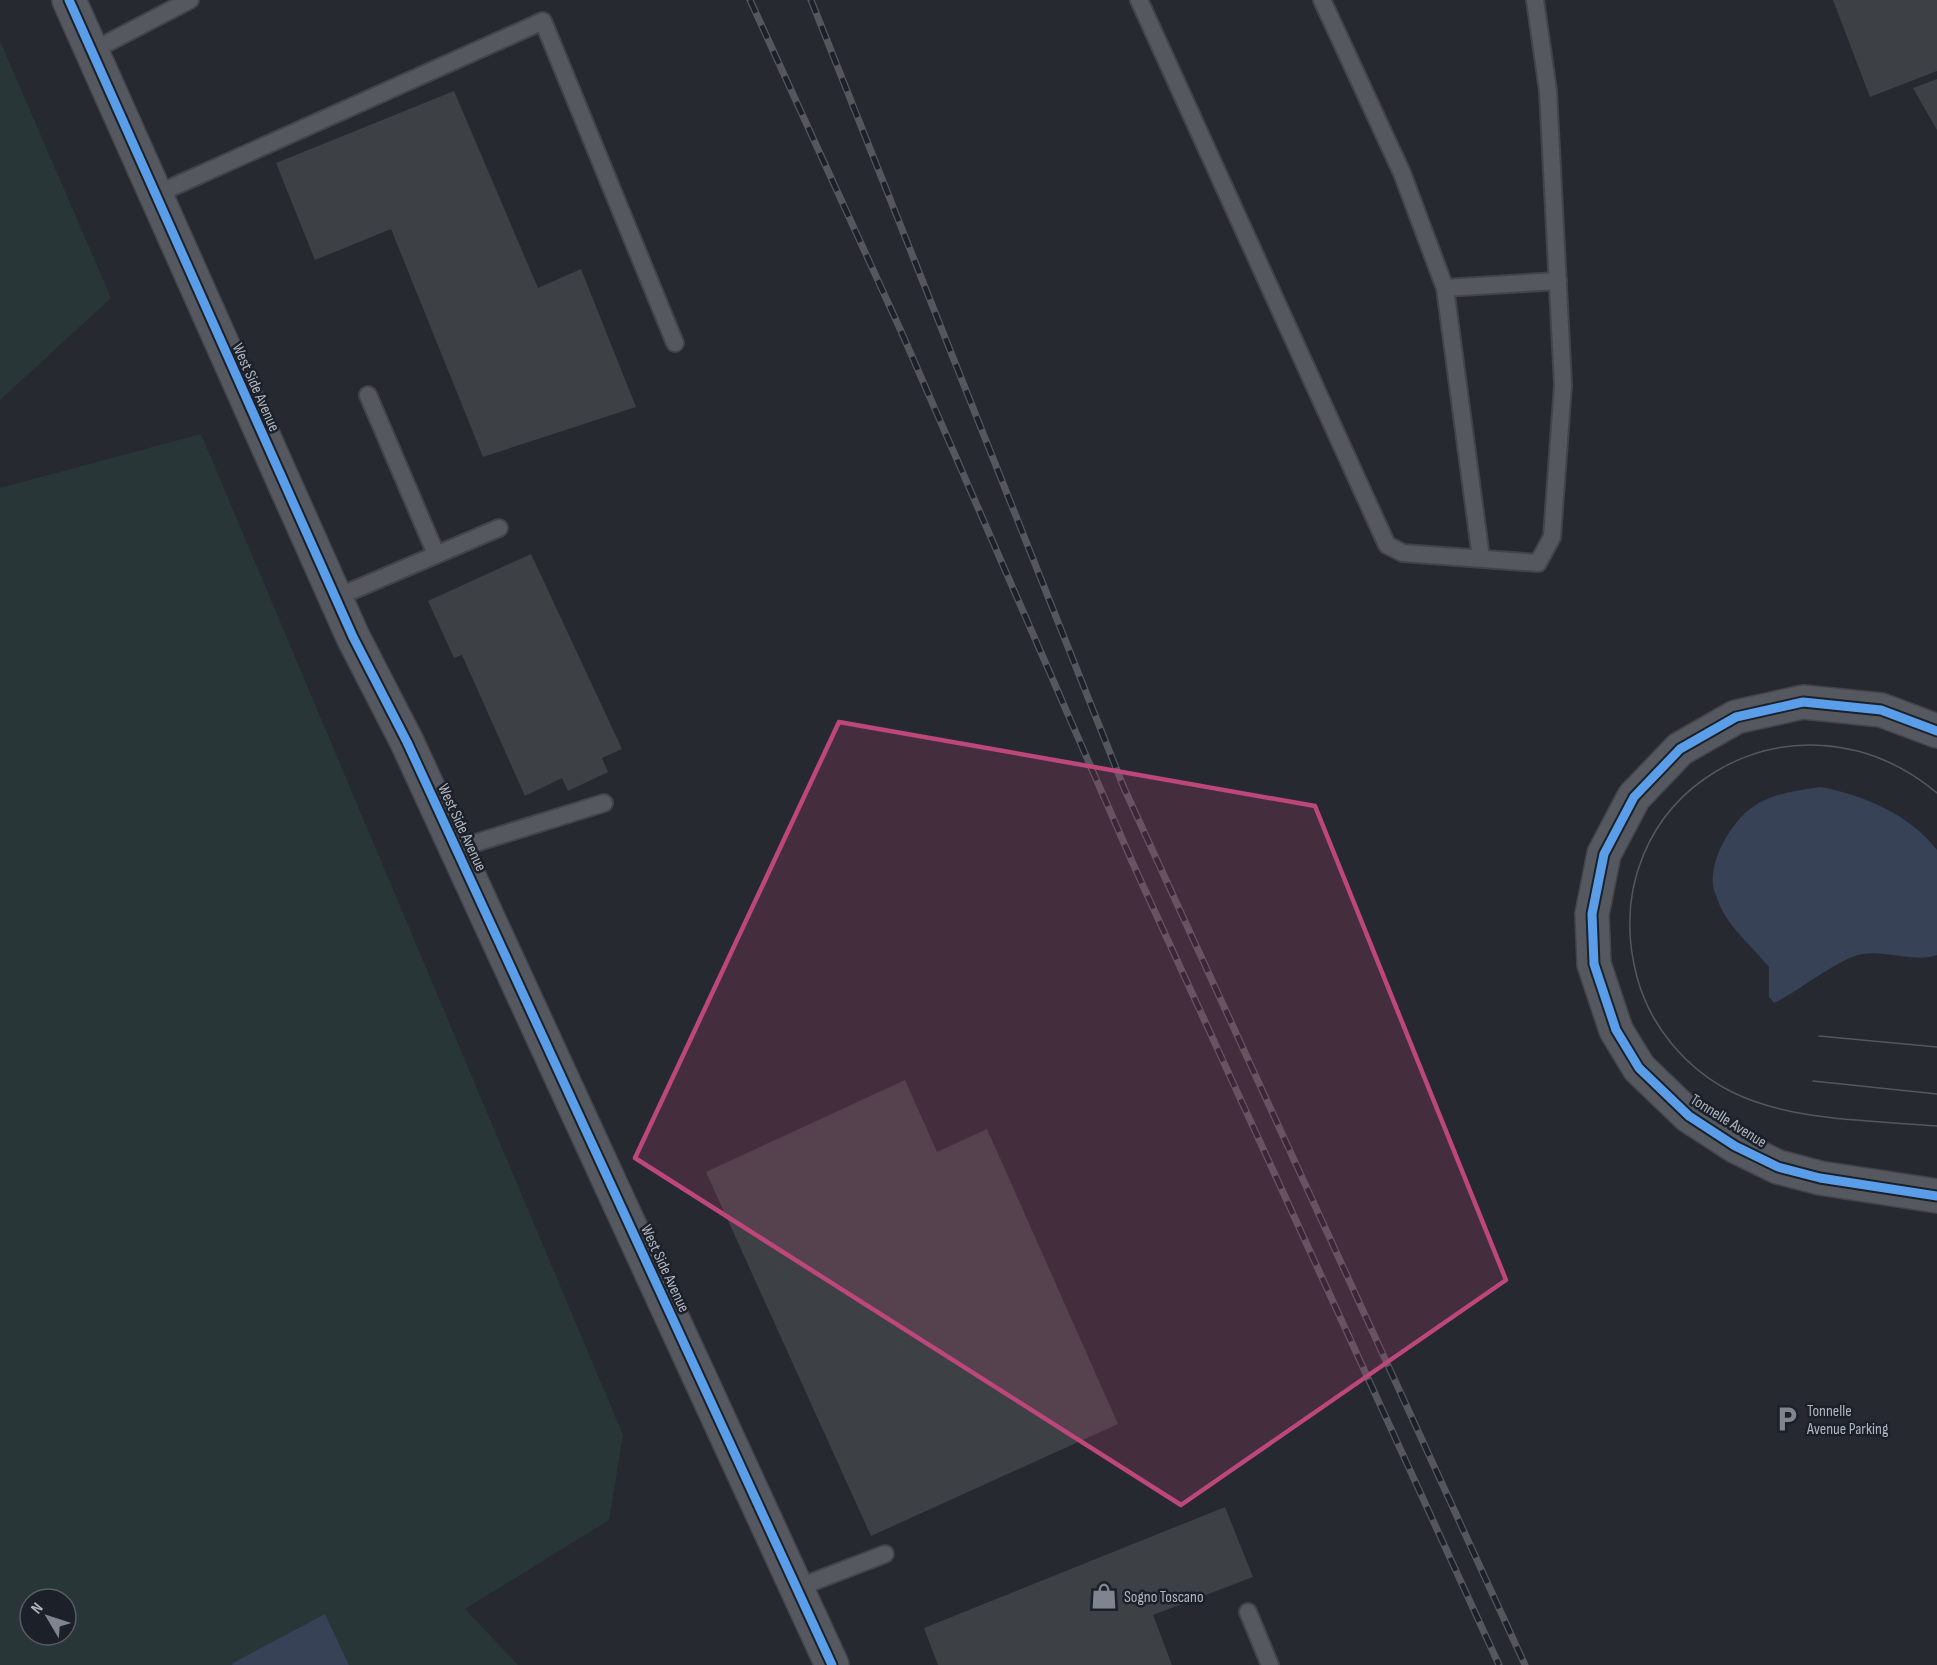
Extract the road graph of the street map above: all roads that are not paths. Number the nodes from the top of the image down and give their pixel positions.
1 (69, 0) edge
2 (190, 0) edge
3 (1139, 0) edge
4 (1322, 0) edge
5 (1535, 0) edge
6 (92, 51) junction
7 (157, 194) junction
8 (1558, 280) junction
9 (1445, 288) junction
10 (675, 343) dead end
11 (368, 395) dead end
12 (499, 528) dead end
13 (436, 554) junction
14 (1481, 558) junction
15 (335, 598) junction
16 (1937, 731) edge
17 (604, 803) dead end
18 (456, 849) junction
19 (1937, 1196) edge
20 (885, 1554) dead end
21 (797, 1588) junction
22 (1248, 1612) dead end
23 (832, 1665) edge
24 (1270, 1665) edge

1 - 6 street, West Side Avenue
2 - 6 lane
3 - 14 lane
4 - 9 lane
5 - 8 lane
6 - 7 street, West Side Avenue
7 - 10 lane
7 - 15 street, West Side Avenue
8 - 9 lane
8 - 14 lane
9 - 14 lane
11 - 13 lane
12 - 13 lane
13 - 15 lane
15 - 18 street, West Side Avenue
16 - 19 street, Tonnelle Avenue
17 - 18 lane
18 - 21 street, West Side Avenue
20 - 21 lane
21 - 23 street, West Side Avenue
22 - 24 lane

